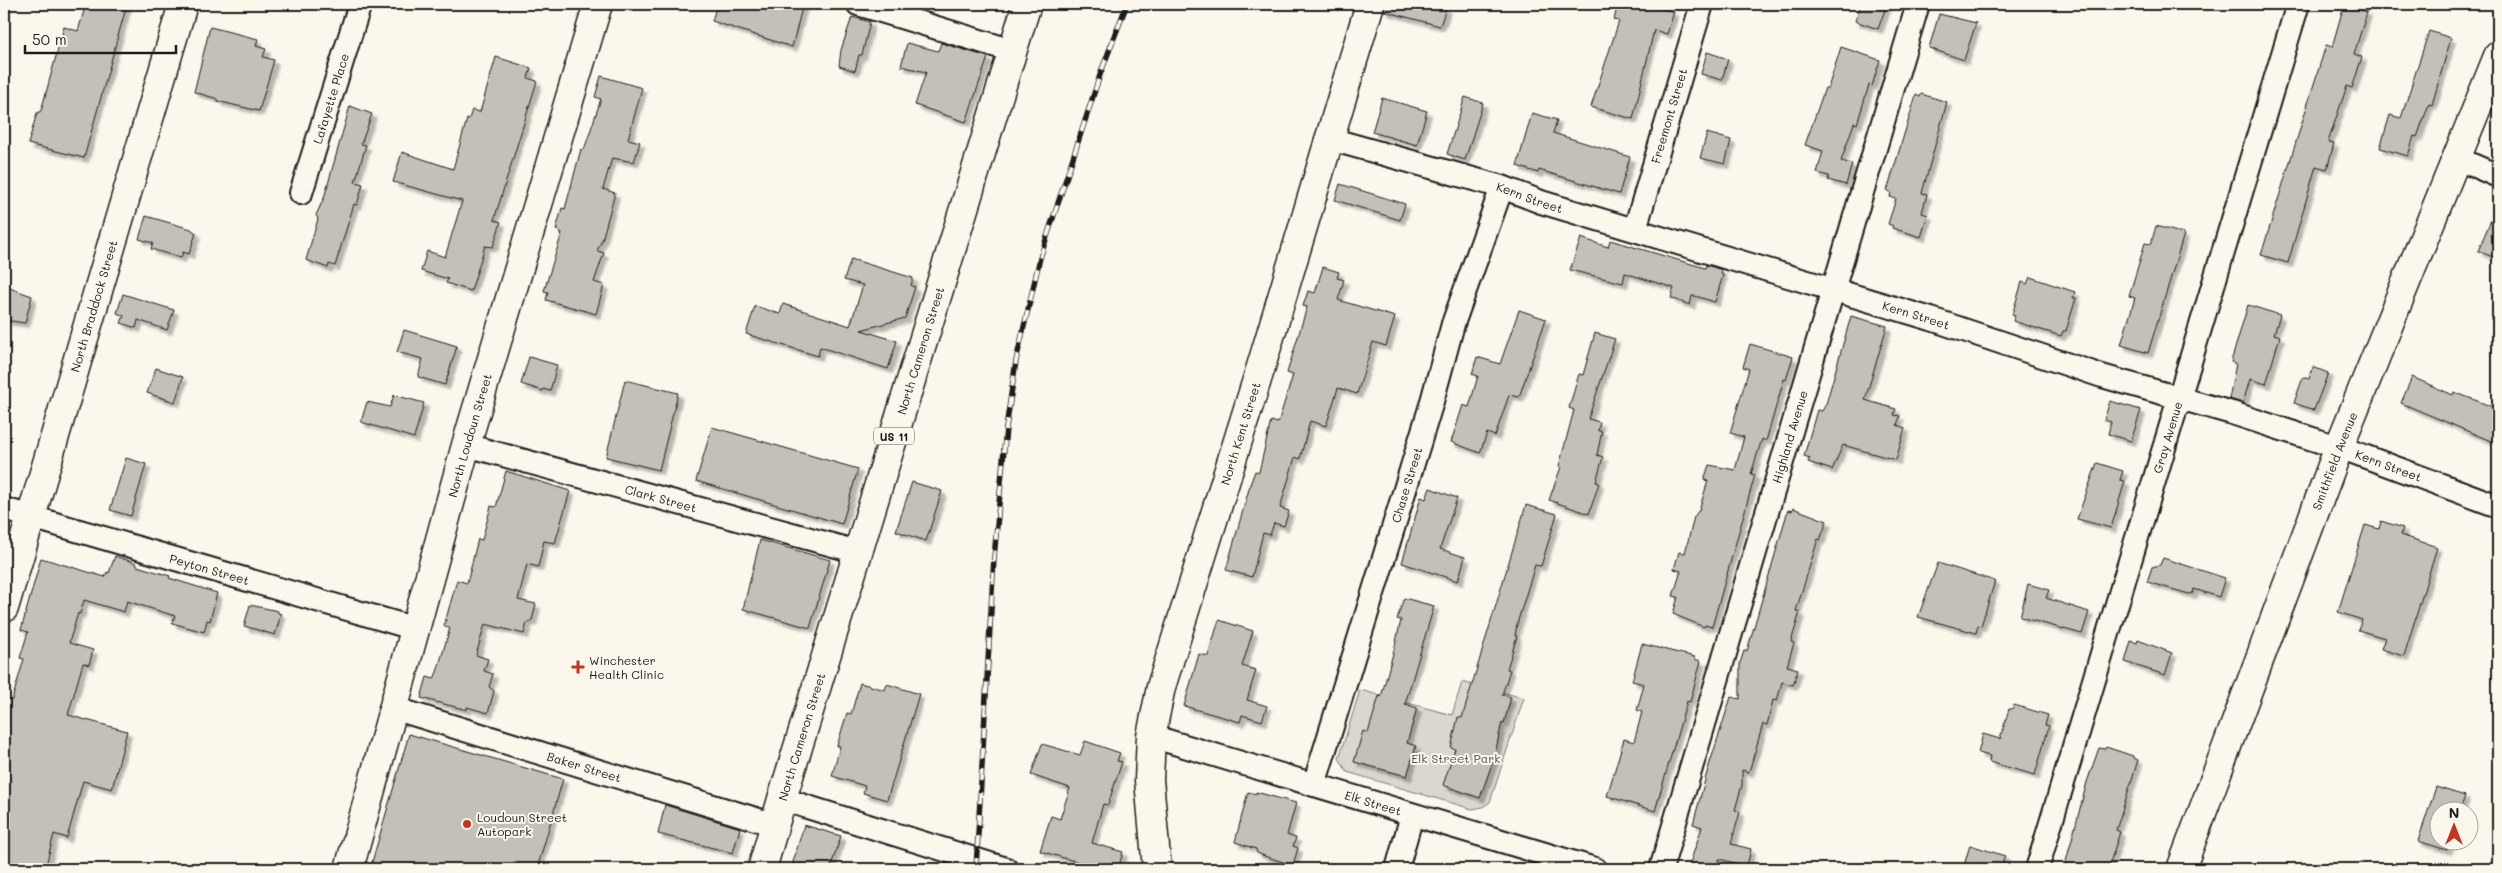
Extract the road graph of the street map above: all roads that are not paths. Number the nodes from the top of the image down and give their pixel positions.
1 (183, 4) edge
2 (360, 4) edge
3 (598, 4) edge
4 (858, 4) edge
5 (1027, 4) edge
6 (1370, 4) edge
7 (1702, 4) edge
8 (1918, 4) edge
9 (2298, 4) edge
10 (1013, 50) junction
11 (2498, 56) edge
12 (1330, 139) junction
13 (2456, 158) junction
14 (2498, 176) edge
15 (1502, 187) junction
16 (301, 193) dead end
17 (1635, 228) junction
18 (1834, 290) junction
19 (2179, 398) junction
20 (466, 445) junction
21 (2339, 447) junction
22 (2498, 506) edge
23 (4, 509) edge
24 (31, 517) junction
25 (858, 552) junction
26 (4, 608) edge
27 (416, 629) junction
28 (393, 708) junction
29 (1151, 736) junction
30 (1314, 785) junction
31 (782, 799) junction
32 (1412, 815) junction
33 (775, 825) junction
34 (348, 869) edge
35 (762, 869) edge
36 (1006, 869) edge
37 (1157, 869) edge
38 (1397, 869) edge
39 (1595, 869) edge
40 (1661, 869) edge
41 (2037, 869) edge
42 (2181, 869) edge

1 - 24 street, North Braddock Street
2 - 16 street, Lafayette Place
3 - 20 street, North Loudoun Street
4 - 10 street
5 - 10 street, North Cameron Street / US 11
6 - 12 street, North Kent Street
7 - 17 street, Freemont Street
8 - 18 street, Highland Avenue
9 - 19 street, Gray Avenue
10 - 25 street, North Cameron Street / US 11
11 - 13 street, Smithfield Avenue
12 - 15 street, Kern Street
12 - 29 street, North Kent Street
13 - 14 street
13 - 21 street, Smithfield Avenue
15 - 17 street, Kern Street
15 - 30 street, Chase Street
17 - 18 street, Kern Street
18 - 19 street, Kern Street
18 - 40 street, Highland Avenue
19 - 21 street, Kern Street
19 - 41 street, Gray Avenue
20 - 25 street, Clark Street
20 - 27 street, North Loudoun Street
21 - 22 street, Kern Street
21 - 42 street, Smithfield Avenue
23 - 24 street, Peyton Street
24 - 26 street, North Braddock Street
24 - 27 street, Peyton Street
25 - 31 street, North Cameron Street / US 11
27 - 28 street, North Loudoun Street
28 - 33 street, Baker Street
28 - 34 street, North Loudoun Street
29 - 30 street, Elk Street
29 - 37 street, North Kent Street
30 - 32 street, Elk Street
31 - 33 street, North Cameron Street / US 11
31 - 36 street
32 - 38 street
32 - 39 street, Elk Street
33 - 35 street, North Cameron Street / US 11

